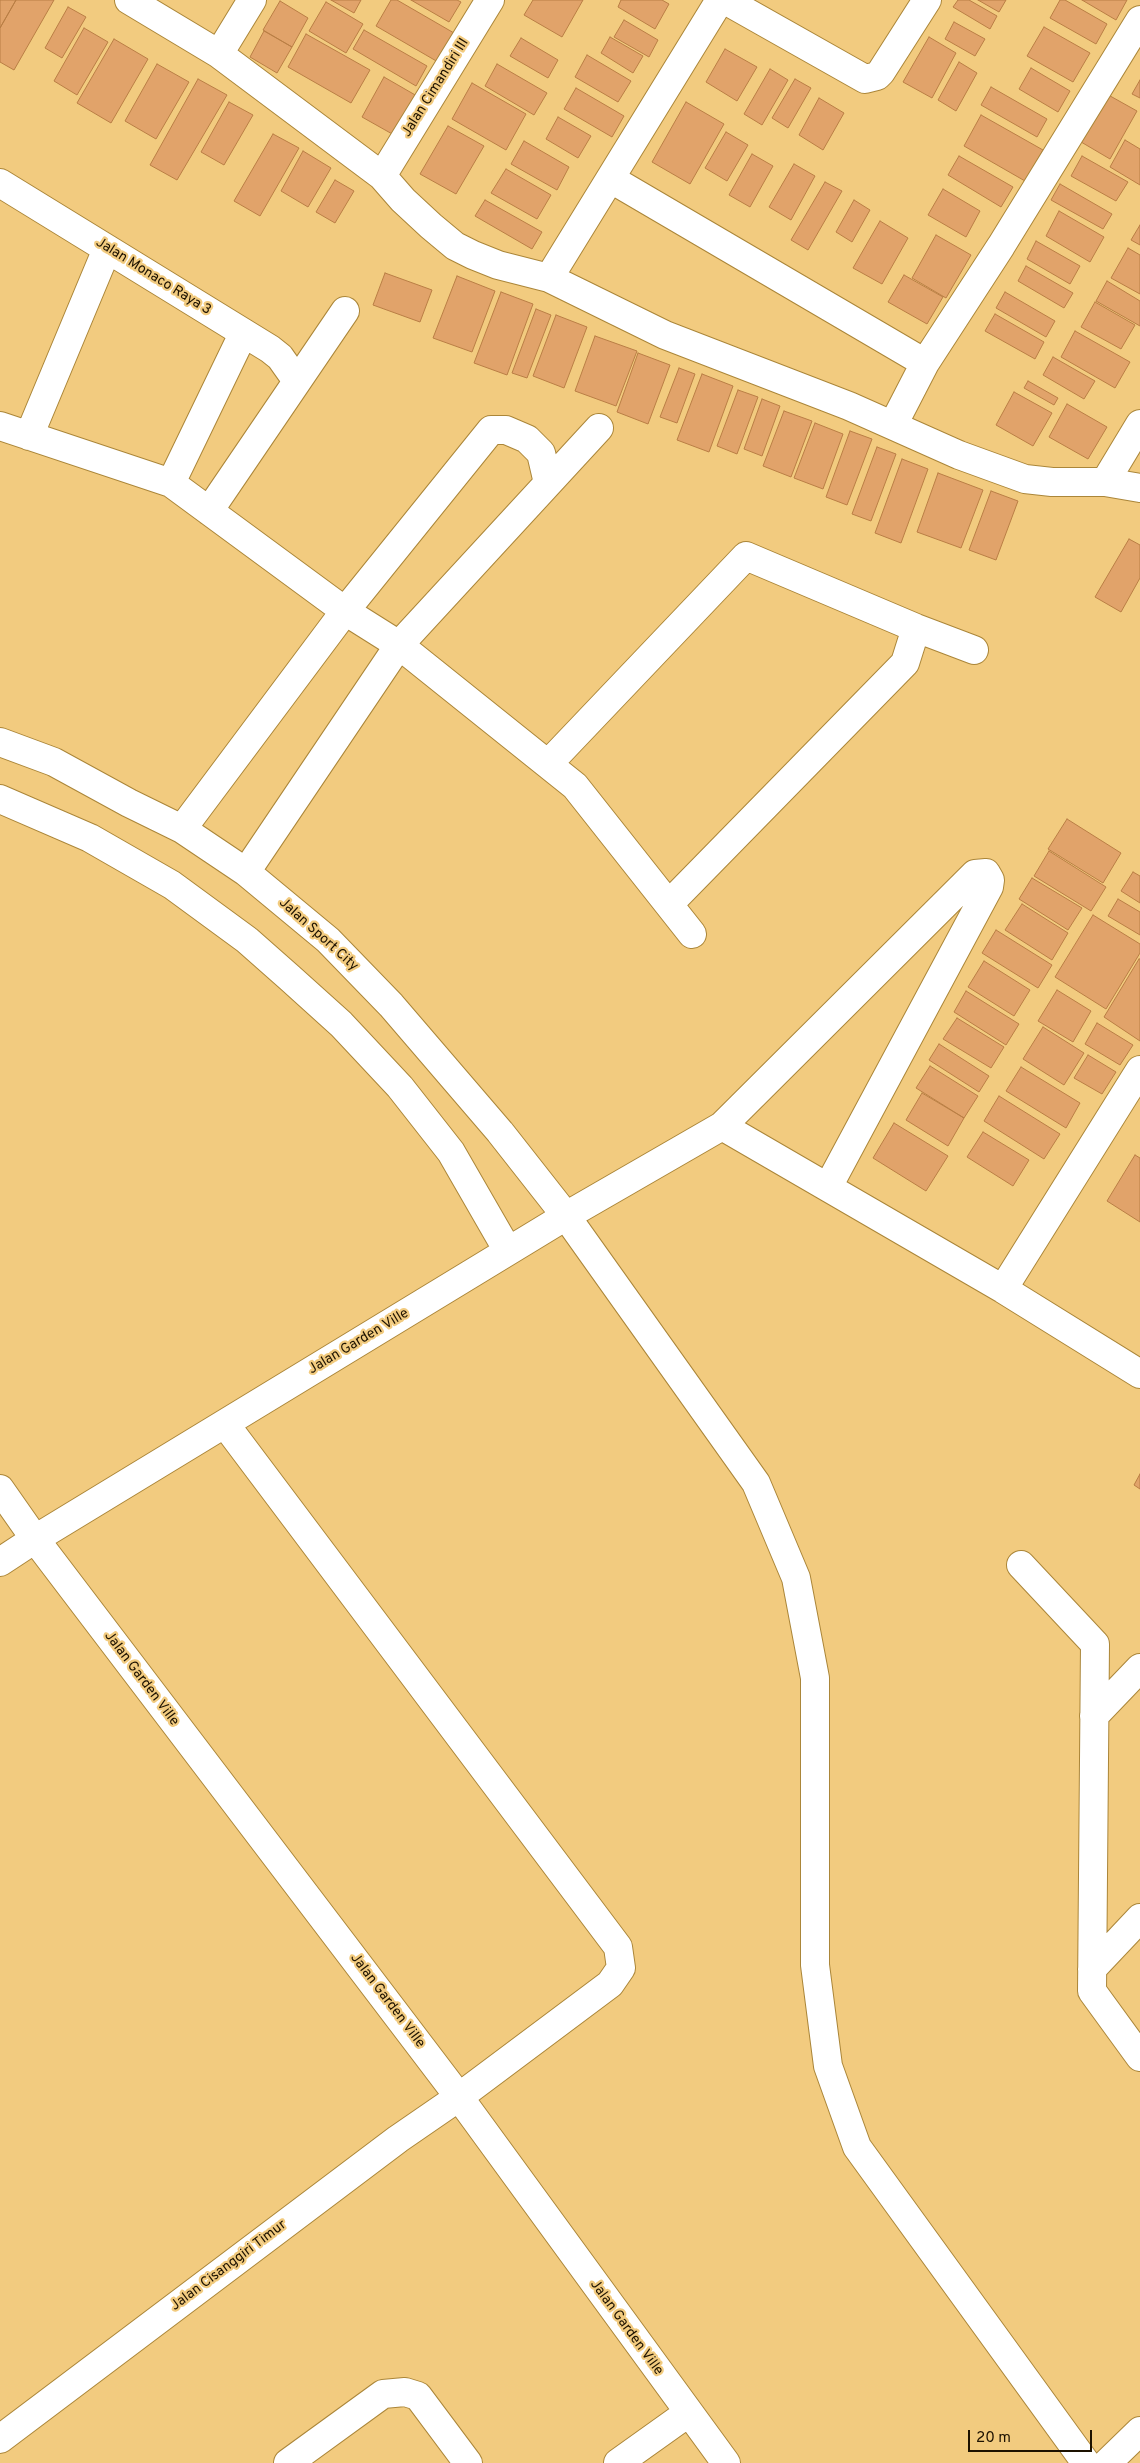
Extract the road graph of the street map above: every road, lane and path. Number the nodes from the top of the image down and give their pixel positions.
1 (129, 0) edge
2 (252, 0) edge
3 (490, 0) edge
4 (720, 0) edge
5 (725, 0) edge
6 (927, 0) edge
7 (1140, 20) edge
8 (219, 54) junction
9 (382, 176) junction
10 (611, 179) junction
11 (0, 183) edge
12 (107, 249) junction
13 (549, 278) junction
14 (345, 311) dead end
15 (243, 334) junction
16 (925, 363) junction
17 (297, 381) junction
18 (1140, 424) edge
19 (892, 425) junction
20 (0, 426) edge
21 (598, 428) dead end
22 (29, 436) junction
23 (1105, 482) junction
24 (548, 483) junction
25 (171, 484) junction
26 (1140, 488) edge
27 (209, 512) junction
28 (345, 611) junction
29 (916, 628) junction
30 (400, 645) junction
31 (974, 650) dead end
32 (0, 742) edge
33 (548, 764) junction
34 (0, 799) edge
35 (182, 829) junction
36 (246, 872) junction
37 (670, 904) junction
38 (692, 934) dead end
39 (1140, 1070) edge
40 (1132, 1101) edge
41 (722, 1126) junction
42 (828, 1187) junction
43 (566, 1216) junction
44 (508, 1251) junction
45 (1003, 1289) junction
46 (1140, 1374) edge
47 (225, 1424) junction
48 (0, 1489) edge
49 (35, 1539) junction
50 (0, 1562) edge
51 (1021, 1565) dead end
52 (1140, 1668) edge
53 (1094, 1716) junction
54 (1140, 1918) edge
55 (1092, 1969) junction
56 (1140, 2057) edge
57 (459, 2097) junction
58 (688, 2412) junction
59 (1140, 2431) edge
60 (0, 2438) edge
61 (288, 2463) edge
62 (468, 2463) edge
63 (618, 2463) edge
64 (726, 2463) edge
65 (1086, 2463) edge
66 (1108, 2463) edge

1 - 8 street
2 - 8 street
3 - 9 street, Jalan Cimandiri III
4 - 10 street
5 - 6 street
7 - 16 street
8 - 9 street
9 - 13 street
10 - 13 street
10 - 16 street
11 - 12 street, Jalan Monaco Raya 3
12 - 15 street, Jalan Monaco Raya 3
12 - 22 street
13 - 19 street
14 - 17 street
15 - 17 street, Jalan Monaco Raya 3
15 - 25 street
16 - 19 street
17 - 27 street
18 - 23 street
19 - 23 street
20 - 22 street
21 - 24 street
22 - 25 street
23 - 26 street
24 - 28 street
24 - 30 street
25 - 27 street
27 - 28 street
28 - 30 street
28 - 35 street
29 - 31 street
29 - 33 street
29 - 37 street
30 - 33 street
30 - 36 street
32 - 35 street, Jalan Sport City
33 - 37 street
34 - 44 street
35 - 36 street, Jalan Sport City
36 - 43 street, Jalan Sport City
37 - 38 street
39 - 40 street
40 - 45 street
41 - 42 street
41 - 42 street, Jalan Garden Ville
41 - 43 street, Jalan Garden Ville
42 - 45 street
43 - 44 street, Jalan Garden Ville
43 - 65 street, Jalan Sport City
44 - 47 street, Jalan Garden Ville
45 - 46 street
47 - 49 street, Jalan Garden Ville
47 - 57 street, Jalan Cisanggiri Timur
48 - 49 street
49 - 50 street
49 - 57 street, Jalan Garden Ville
51 - 53 street
52 - 53 street
53 - 55 street
54 - 55 street
55 - 56 street
57 - 58 street, Jalan Garden Ville
57 - 60 street, Jalan Cisanggiri Timur
58 - 63 street
58 - 64 street, Jalan Garden Ville
59 - 66 street
61 - 62 street

